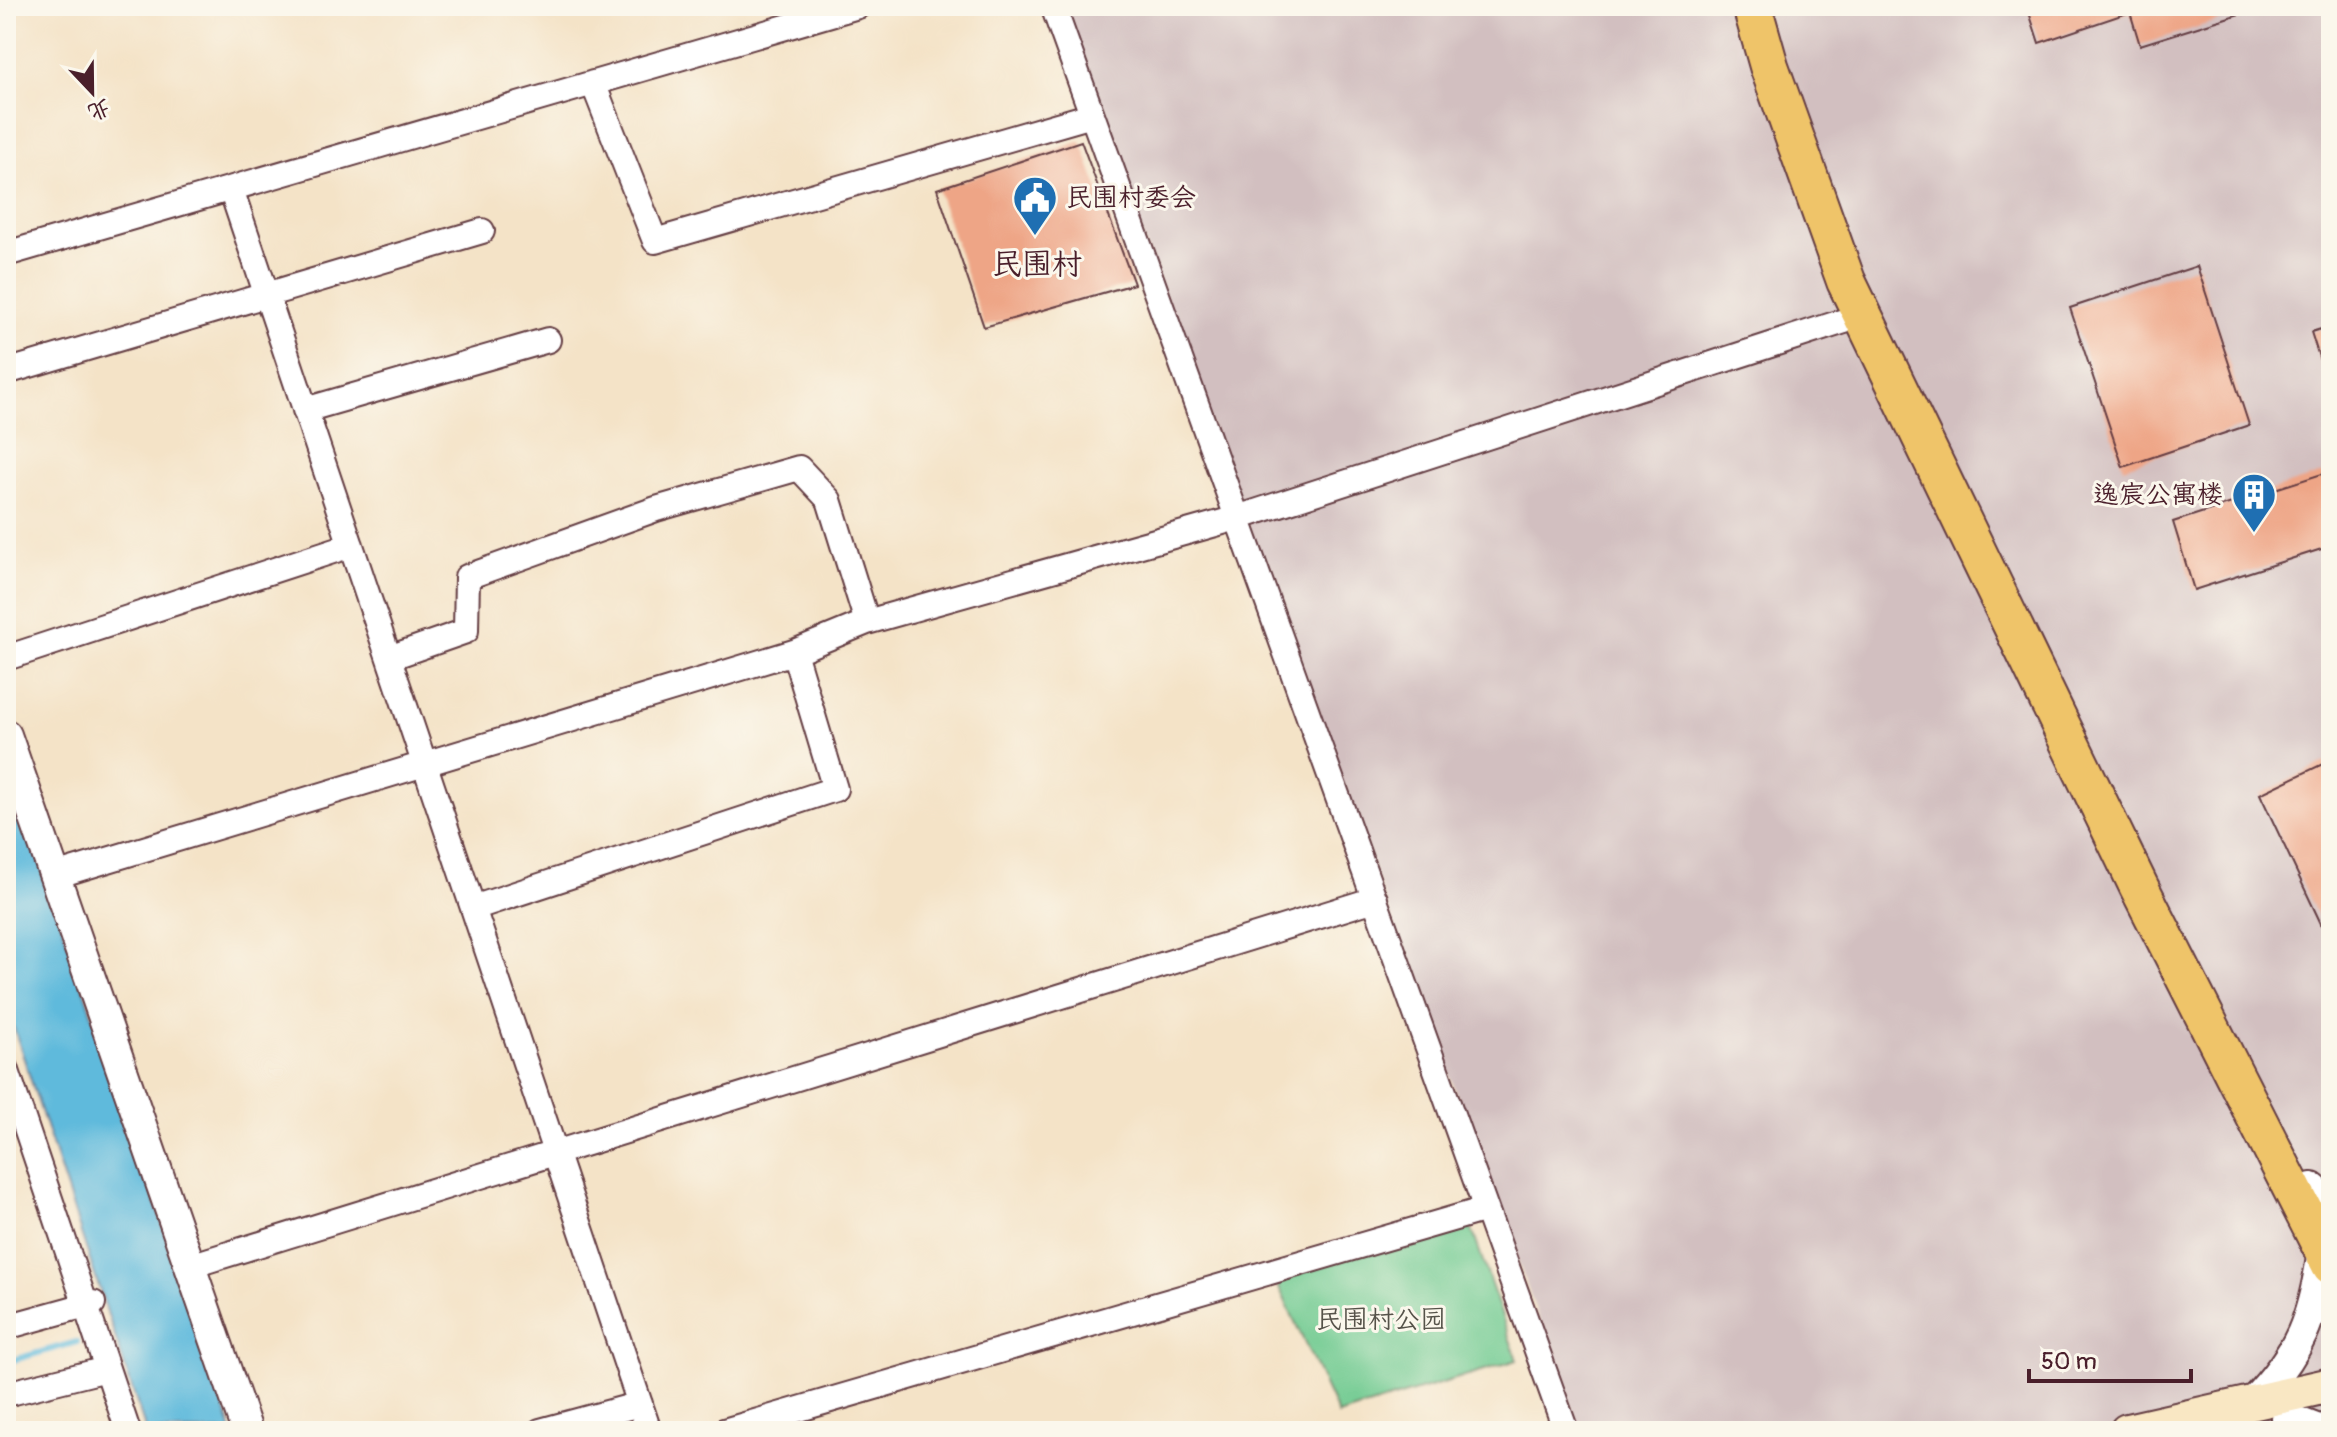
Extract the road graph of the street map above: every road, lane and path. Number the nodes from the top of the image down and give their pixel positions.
1 (858, 6) edge
2 (1053, 6) edge
3 (1752, 6) edge
4 (1768, 6) edge
5 (593, 83) junction
6 (1092, 115) junction
7 (231, 189) junction
8 (482, 231) dead end
9 (6, 254) edge
10 (267, 297) junction
11 (1863, 315) junction
12 (548, 340) dead end
13 (6, 372) edge
14 (305, 410) junction
15 (1237, 518) junction
16 (351, 545) junction
17 (867, 622) junction
18 (794, 652) junction
19 (6, 658) edge
20 (389, 658) junction
21 (6, 735) edge
22 (425, 765) junction
23 (55, 876) junction
24 (1375, 899) junction
25 (473, 908) junction
26 (6, 1068) edge
27 (555, 1153) junction
28 (1486, 1209) junction
29 (2326, 1225) edge
30 (190, 1266) junction
31 (90, 1304) junction
32 (6, 1327) edge
33 (107, 1369) junction
34 (2331, 1385) edge
35 (6, 1394) edge
36 (2331, 1399) edge
37 (2253, 1402) junction
38 (640, 1404) junction
39 (2287, 1418) junction
40 (128, 1431) edge
41 (247, 1431) edge
42 (540, 1431) edge
43 (649, 1431) edge
44 (724, 1431) edge
45 (1566, 1431) edge
46 (2127, 1431) edge
47 (2230, 1431) edge
48 (2321, 1431) edge

1 - 5 street
2 - 6 street
3 - 11 main road
4 - 29 main road
5 - 6 street
5 - 7 street
6 - 15 street
7 - 9 street
7 - 10 street
8 - 10 street
10 - 13 street
10 - 14 street
11 - 15 street
11 - 29 main road
12 - 14 street
14 - 16 street
15 - 17 street
15 - 24 street
16 - 19 street
16 - 20 street
17 - 18 street
17 - 20 street
18 - 22 street
18 - 25 street
20 - 22 street
21 - 23 street
22 - 23 street
22 - 25 street
23 - 30 street
24 - 27 street
24 - 28 street
25 - 27 street
26 - 31 street
27 - 30 street
27 - 38 street
28 - 44 street
28 - 45 street
29 - 37 street
30 - 41 street
31 - 32 street
31 - 33 street
33 - 35 street
33 - 40 street
34 - 37 main road
36 - 39 main road
37 - 46 main road
38 - 42 street
38 - 43 street
39 - 47 main road
39 - 48 street

